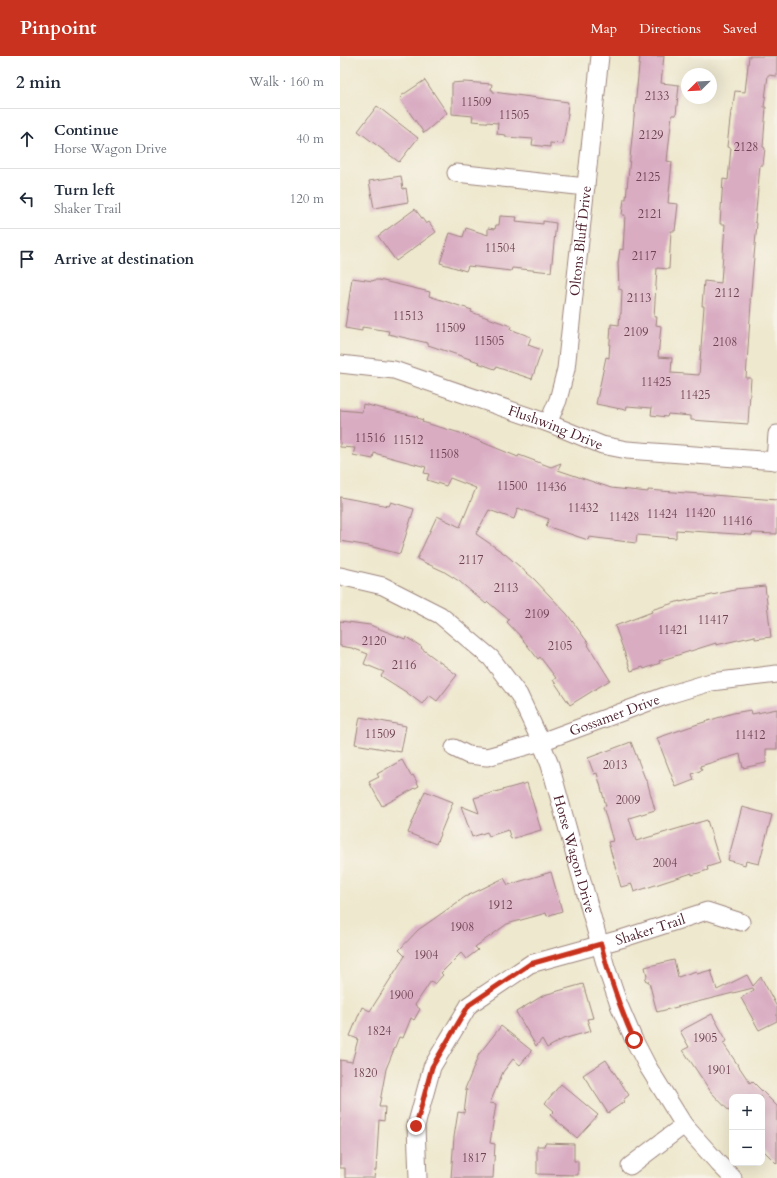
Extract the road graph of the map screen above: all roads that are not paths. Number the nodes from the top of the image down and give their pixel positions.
1 (600, 56) edge
2 (456, 173) dead end
3 (586, 187) junction
4 (340, 364) edge
5 (548, 424) junction
6 (777, 434) edge
7 (776, 461) edge
8 (340, 576) edge
9 (777, 674) edge
10 (541, 742) junction
11 (454, 748) dead end
12 (741, 922) dead end
13 (601, 944) junction
14 (684, 1125) junction
15 (630, 1166) dead end
16 (418, 1178) edge
17 (733, 1178) edge

1 - 3 street, Oltons Bluff Drive
2 - 3 street
3 - 5 street, Oltons Bluff Drive
4 - 5 street, Flushwing Drive
5 - 7 street, Flushwing Drive
6 - 7 street
8 - 10 street, Horse Wagon Drive
9 - 10 street, Gossamer Drive
10 - 11 street, Gossamer Drive
10 - 13 street, Horse Wagon Drive
12 - 13 street, Shaker Trail
13 - 14 street, Horse Wagon Drive
13 - 16 street, Shaker Trail
14 - 15 street
14 - 17 street, Horse Wagon Drive

